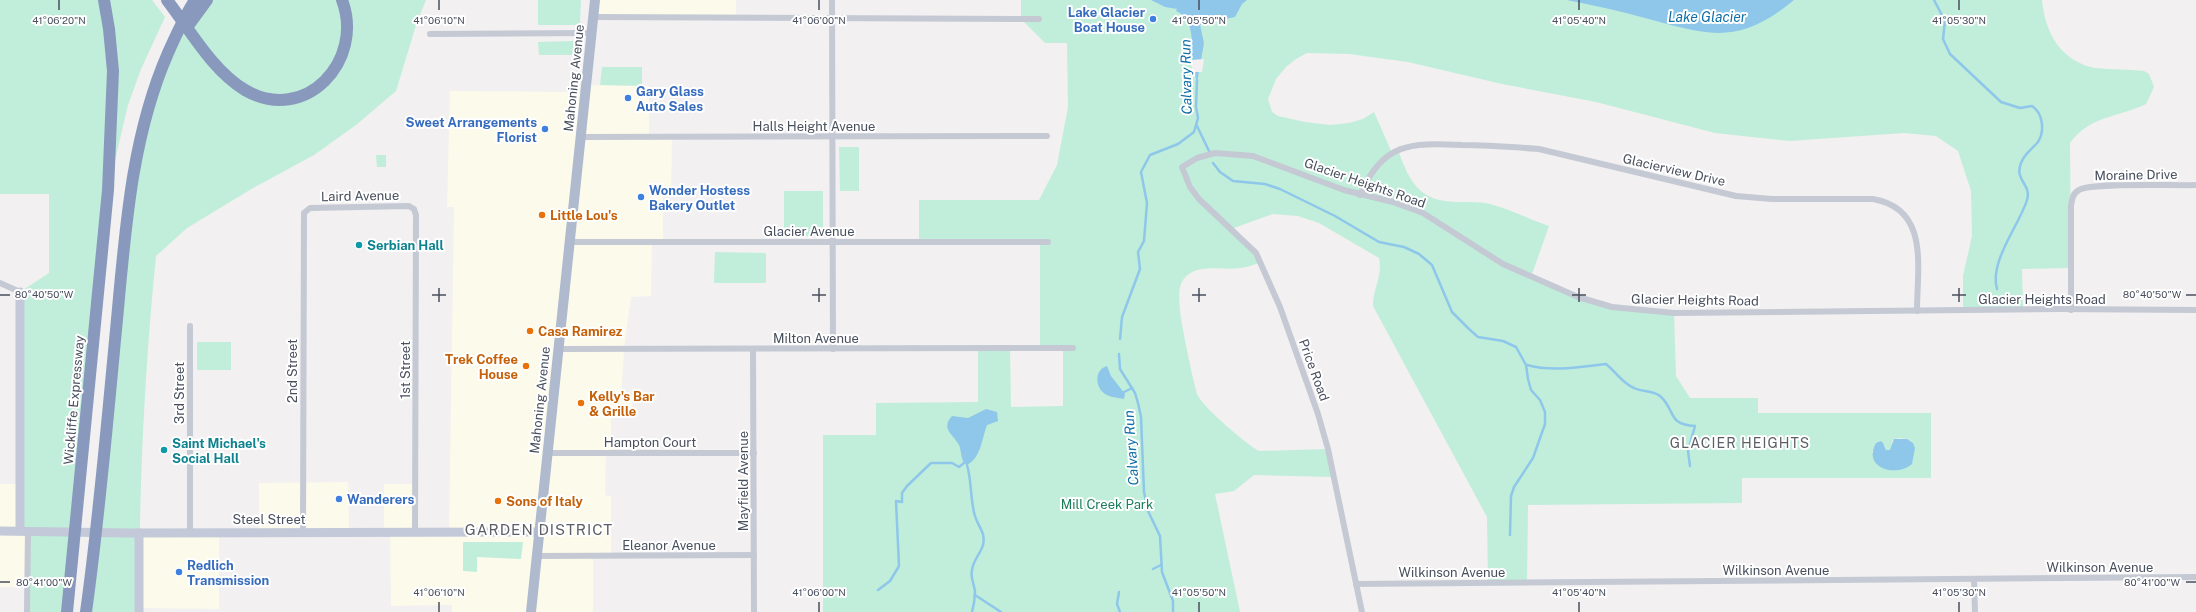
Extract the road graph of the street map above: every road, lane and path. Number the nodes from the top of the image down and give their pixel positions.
1 (104, 0) edge
2 (167, 0) edge
3 (195, 0) edge
4 (207, 0) edge
5 (342, 0) edge
6 (595, 0) edge
7 (832, 0) edge
8 (593, 17) junction
9 (832, 18) junction
10 (1039, 19) dead end
11 (592, 33) junction
12 (430, 34) dead end
13 (167, 54) junction
14 (1048, 136) dead end
15 (581, 137) junction
16 (832, 137) junction
17 (1182, 166) joint
18 (2196, 186) edge
19 (1360, 195) junction
20 (414, 209) joint
21 (306, 210) joint
22 (570, 242) junction
23 (833, 242) junction
24 (1048, 242) dead end
25 (0, 283) edge
26 (20, 292) joint
27 (2071, 310) junction
28 (2196, 310) edge
29 (1917, 311) junction
30 (190, 326) dead end
31 (1073, 348) dead end
32 (559, 349) junction
33 (753, 349) junction
34 (833, 349) junction
35 (547, 453) junction
36 (754, 453) junction
37 (0, 530) edge
38 (24, 530) junction
39 (190, 532) junction
40 (303, 532) junction
41 (415, 532) junction
42 (539, 532) junction
43 (139, 533) junction
44 (94, 551) junction
45 (754, 555) junction
46 (537, 556) junction
47 (71, 574) junction
48 (2196, 577) edge
49 (1974, 579) junction
50 (1356, 584) junction
51 (26, 612) edge
52 (60, 612) edge
53 (67, 612) edge
54 (86, 612) edge
55 (94, 612) edge
56 (139, 612) edge
57 (532, 612) edge
58 (754, 612) edge
59 (1362, 612) edge
60 (1975, 612) edge

1 - 47 highway, Wickliffe Expressway
2 - 5 highway
3 - 13 highway
4 - 13 highway
6 - 8 main road, Mahoning Avenue
7 - 9 street
8 - 9 street
8 - 11 main road, Mahoning Avenue
9 - 10 street
9 - 16 street
11 - 12 street
11 - 15 main road, Mahoning Avenue
13 - 44 highway
14 - 16 street, Halls Height Avenue
15 - 16 street, Halls Height Avenue
15 - 22 main road, Mahoning Avenue
16 - 23 street
17 - 19 street, Glacier Heights Road
17 - 50 street, Price Road
18 - 27 street, Moraine Drive
19 - 29 street, Glacier Heights Road
19 - 29 street, Glacierview Drive
20 - 21 street, Laird Avenue
20 - 41 street, 1st Street
21 - 40 street, 2nd Street
22 - 23 street, Glacier Avenue
22 - 32 main road, Mahoning Avenue
23 - 24 street, Glacier Avenue
23 - 34 street
25 - 26 street
26 - 38 street
27 - 28 street, Glacier Heights Road
27 - 29 street, Glacier Heights Road
30 - 39 street, 3rd Street
31 - 34 street, Milton Avenue
32 - 33 street, Milton Avenue
32 - 35 main road, Mahoning Avenue
33 - 34 street, Milton Avenue
33 - 36 street, Mayfield Avenue
35 - 36 street, Hampton Court
35 - 42 main road, Mahoning Avenue
36 - 45 street, Mayfield Avenue
37 - 38 street, Steel Street
38 - 43 street, Steel Street
38 - 51 street
39 - 40 street, Steel Street
39 - 43 street, Steel Street
40 - 41 street, Steel Street
41 - 42 street, Steel Street
42 - 46 main road, Mahoning Avenue
43 - 56 street
44 - 54 highway
44 - 55 highway
45 - 46 street, Eleanor Avenue
45 - 58 street, Mayfield Avenue
46 - 57 main road, Mahoning Avenue
47 - 52 highway
47 - 53 highway, Wickliffe Expressway
48 - 49 street, Wilkinson Avenue
49 - 50 street, Wilkinson Avenue
49 - 60 street
50 - 59 street, Price Road

